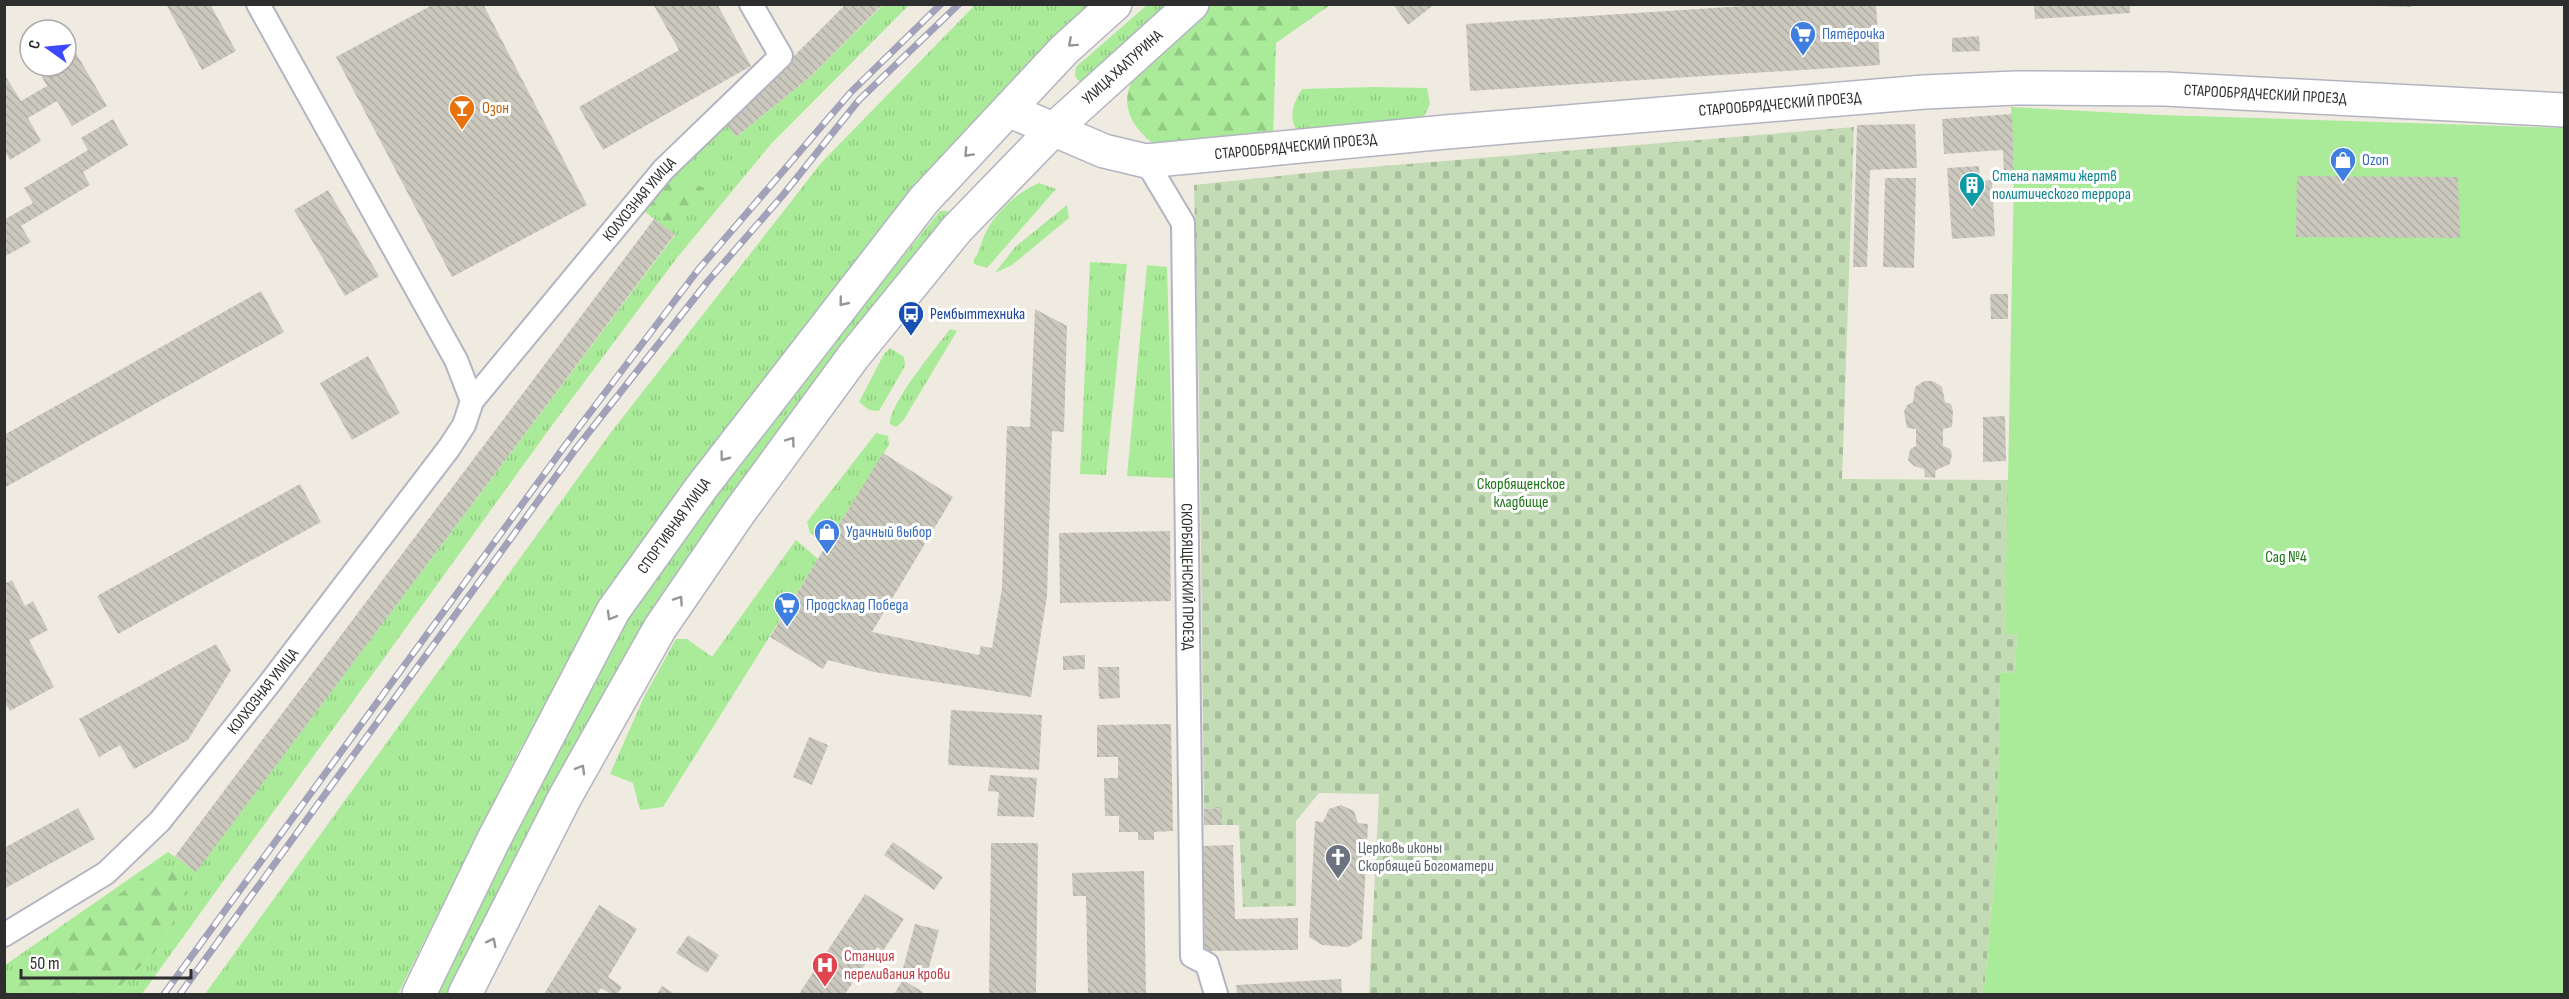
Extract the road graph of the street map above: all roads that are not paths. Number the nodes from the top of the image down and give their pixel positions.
1 (258, 4) edge
2 (751, 4) edge
3 (1115, 4) edge
4 (1192, 4) edge
5 (1008, 110) junction
6 (2565, 110) edge
7 (1054, 129) junction
8 (1146, 161) junction
9 (472, 401) junction
10 (4, 935) edge
11 (419, 994) edge
12 (465, 994) edge
13 (1216, 994) edge

1 - 9 street
2 - 9 street, КОЛХОЗНАЯ УЛИЦА
3 -> 5 main road
4 - 7 main road, УЛИЦА ХАЛТУРИНА
5 - 7 main road, СТАРООБРЯДЧЕСКИЙ ПРОЕЗД
5 -> 11 main road, СПОРТИВНАЯ УЛИЦА
6 - 8 main road, СТАРООБРЯДЧЕСКИЙ ПРОЕЗД
7 - 8 main road, СТАРООБРЯДЧЕСКИЙ ПРОЕЗД
12 -> 7 main road
8 - 13 street, СКОРБЯЩЕНСКИЙ ПРОЕЗД
9 - 10 street, КОЛХОЗНАЯ УЛИЦА

